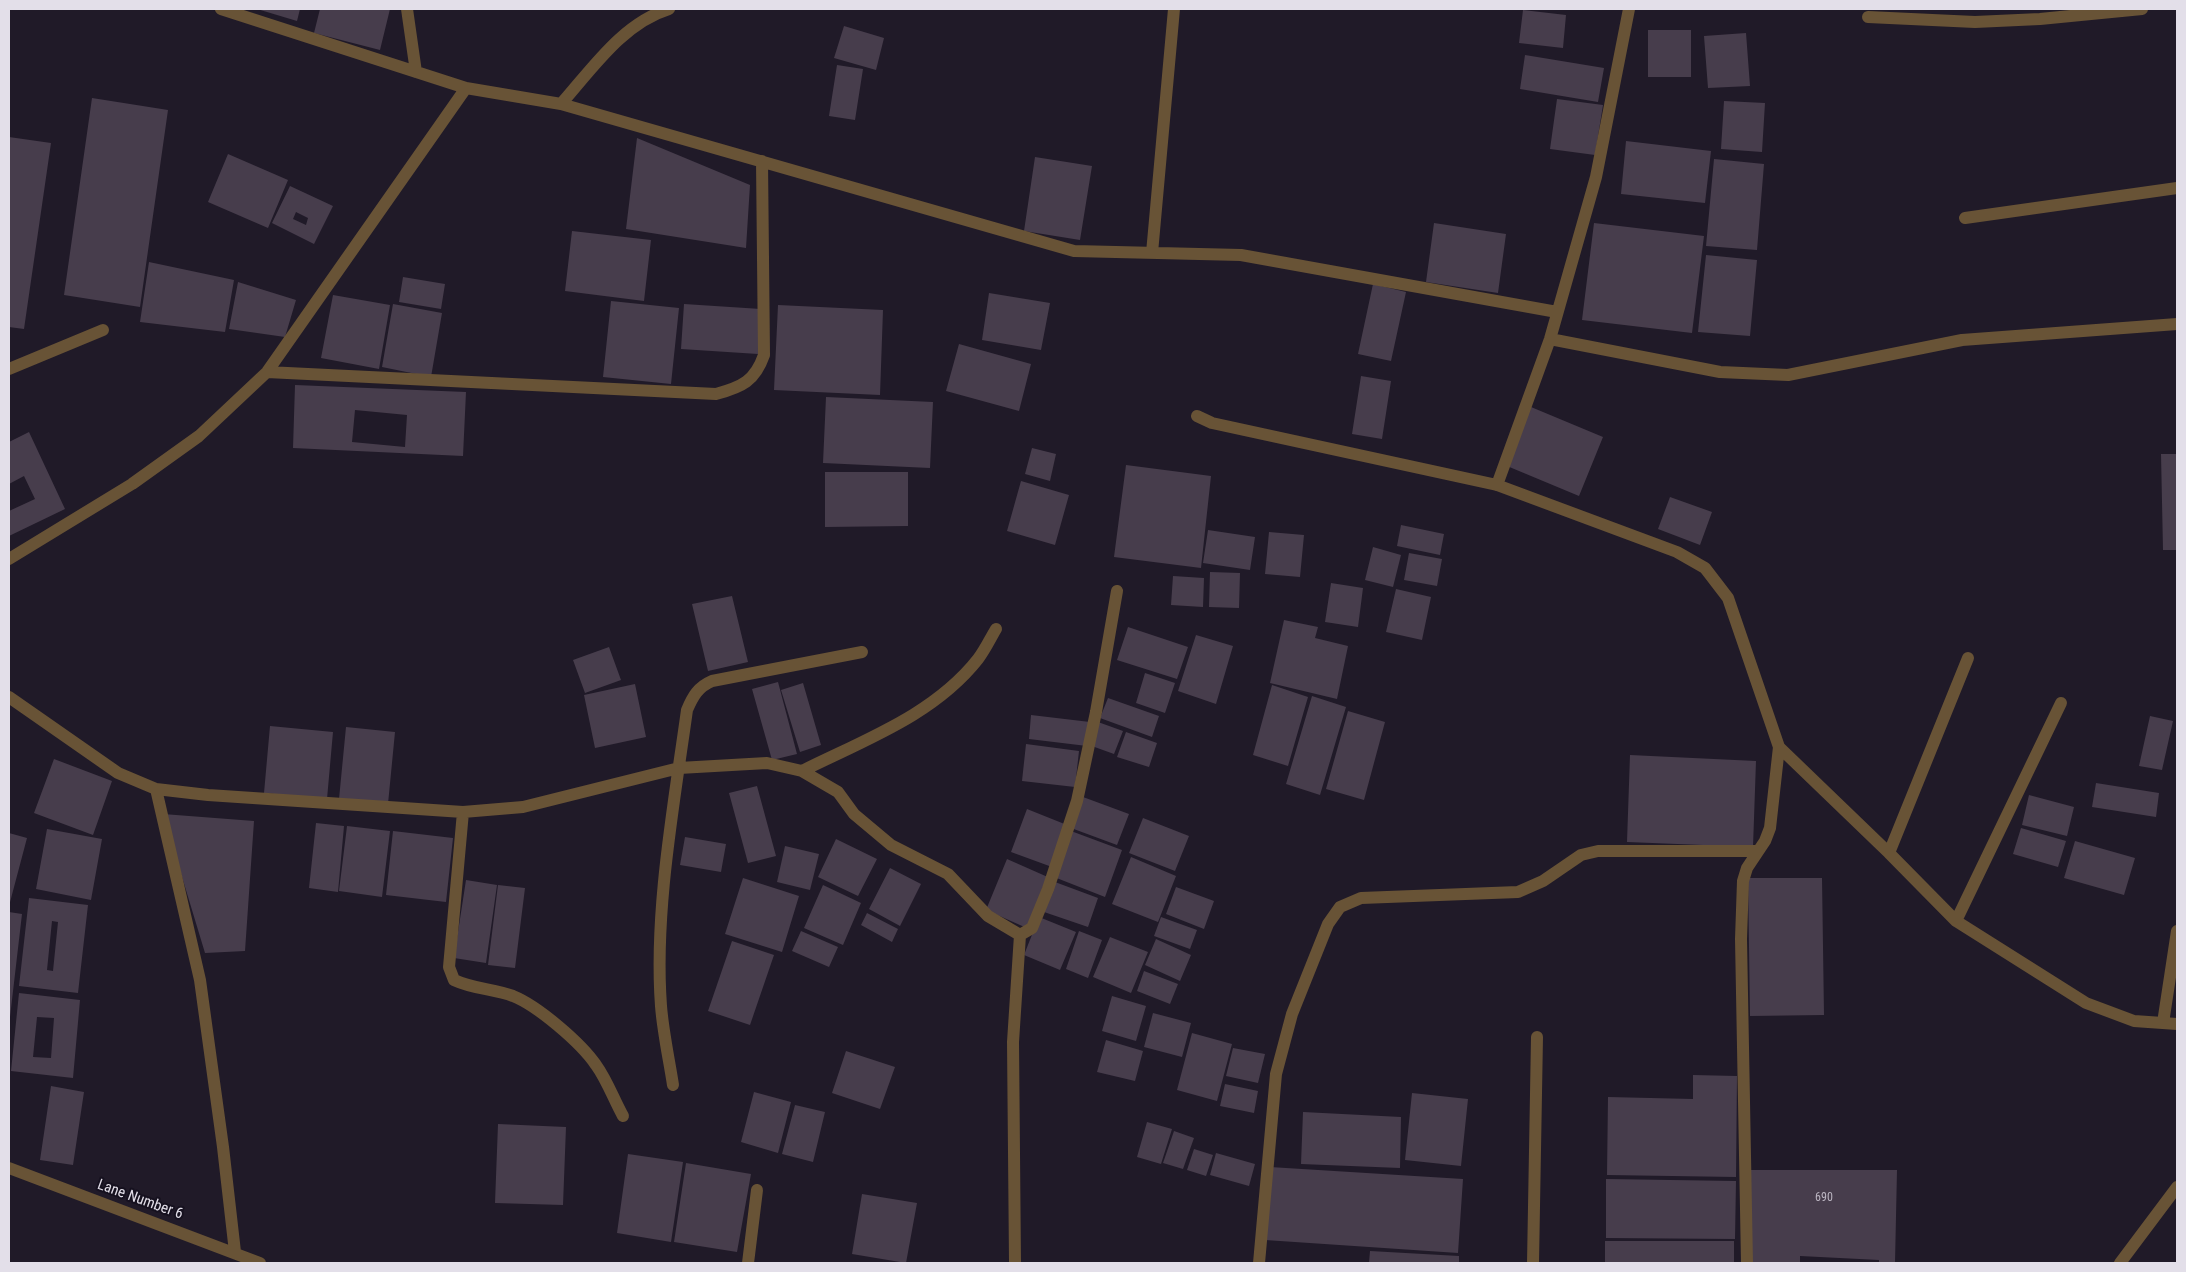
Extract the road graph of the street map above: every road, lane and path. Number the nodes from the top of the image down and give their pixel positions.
1 (221, 9) edge
2 (407, 9) edge
3 (669, 9) edge
4 (1174, 9) edge
5 (1629, 9) edge
6 (2142, 9) edge
7 (1868, 17) dead end
8 (416, 72) junction
9 (466, 88) junction
10 (561, 104) junction
11 (762, 161) junction
12 (2177, 188) edge
13 (1965, 218) dead end
14 (1152, 253) junction
15 (1558, 312) junction
16 (2177, 324) edge
17 (103, 330) dead end
18 (1550, 339) junction
19 (9, 369) edge
20 (267, 372) junction
21 (1198, 416) dead end
22 (1497, 485) junction
23 (9, 560) edge
24 (1117, 591) dead end
25 (996, 629) dead end
26 (862, 652) dead end
27 (1968, 658) dead end
28 (9, 697) edge
29 (2061, 703) dead end
30 (1779, 747) junction
31 (679, 768) junction
32 (802, 771) junction
33 (156, 789) junction
34 (463, 812) junction
35 (1756, 852) junction
36 (1889, 853) junction
37 (1956, 921) junction
38 (2177, 931) edge
39 (1020, 935) junction
40 (2163, 1023) junction
41 (2177, 1024) edge
42 (1537, 1038) dead end
43 (673, 1085) dead end
44 (623, 1116) dead end
45 (9, 1168) edge
46 (757, 1190) dead end
47 (2176, 1191) edge
48 (234, 1252) junction
49 (260, 1263) edge
50 (748, 1263) edge
51 (1015, 1263) edge
52 (1259, 1263) edge
53 (1533, 1263) edge
54 (1747, 1263) edge
55 (2120, 1263) edge

1 - 8 street
2 - 8 street
3 - 10 street
4 - 14 street
5 - 15 street
6 - 7 street
8 - 9 street
9 - 10 street
9 - 20 street
10 - 11 street
11 - 14 street
11 - 20 street
12 - 13 street
14 - 15 street
15 - 18 street
16 - 18 street
17 - 19 street
18 - 22 street
20 - 23 street
21 - 22 street
22 - 30 street
24 - 39 street
25 - 32 street
26 - 31 street
27 - 36 street
28 - 33 street
29 - 37 street
30 - 35 street
30 - 36 street
31 - 32 street
31 - 34 street
31 - 43 street
32 - 39 street
33 - 34 street
33 - 48 street
34 - 44 street
35 - 52 street
35 - 54 street
36 - 37 street
37 - 40 street
38 - 40 street
39 - 51 street
40 - 41 street
42 - 53 street
45 - 48 street, Lane Number 6
46 - 50 street
47 - 55 street
48 - 49 street, Lane Number 6

